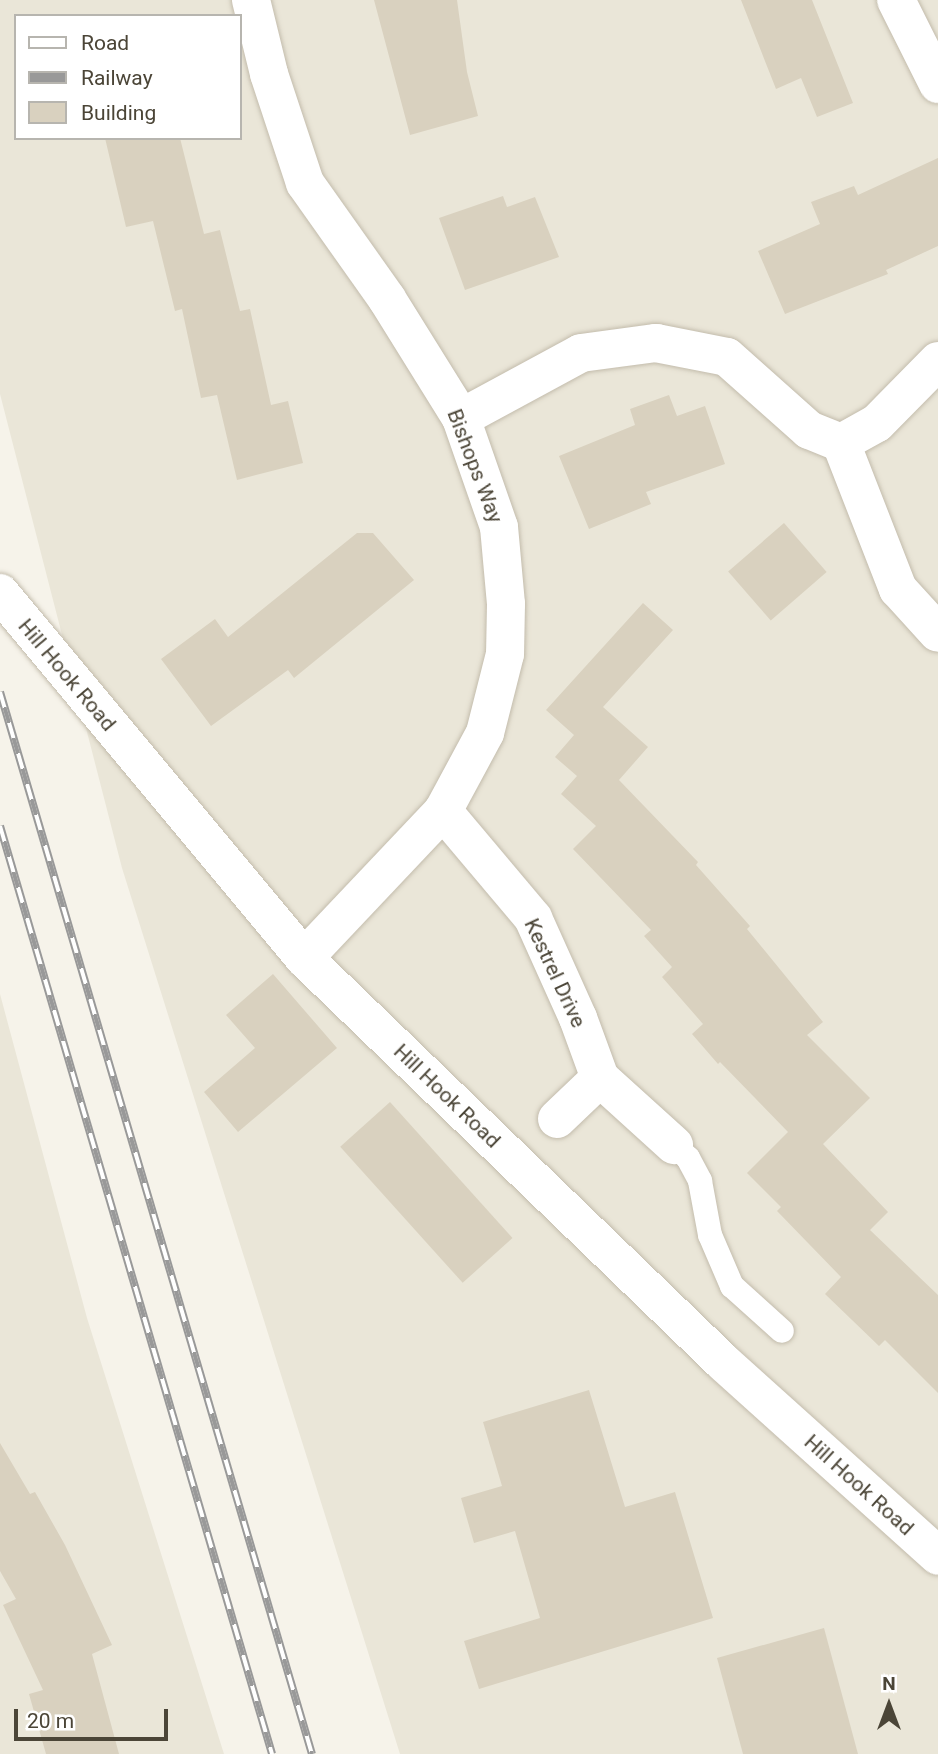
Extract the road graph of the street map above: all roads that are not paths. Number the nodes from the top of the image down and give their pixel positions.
1 (251, 0) edge
2 (896, 0) edge
3 (938, 84) edge
4 (938, 361) edge
5 (461, 418) junction
6 (841, 443) junction
7 (0, 593) edge
8 (938, 633) edge
9 (443, 811) junction
10 (304, 958) junction
11 (600, 1078) junction
12 (557, 1119) dead end
13 (674, 1145) joint
14 (782, 1331) dead end
15 (938, 1556) edge

1 - 5 street, Bishops Way
2 - 3 street
4 - 6 street
5 - 6 street
5 - 9 street, Bishops Way
6 - 8 street
7 - 10 street, Hill Hook Road
9 - 10 street, Bishops Way
9 - 11 street, Kestrel Drive
10 - 15 street, Hill Hook Road
11 - 12 street
11 - 13 street, Kestrel Drive
13 - 14 lane

